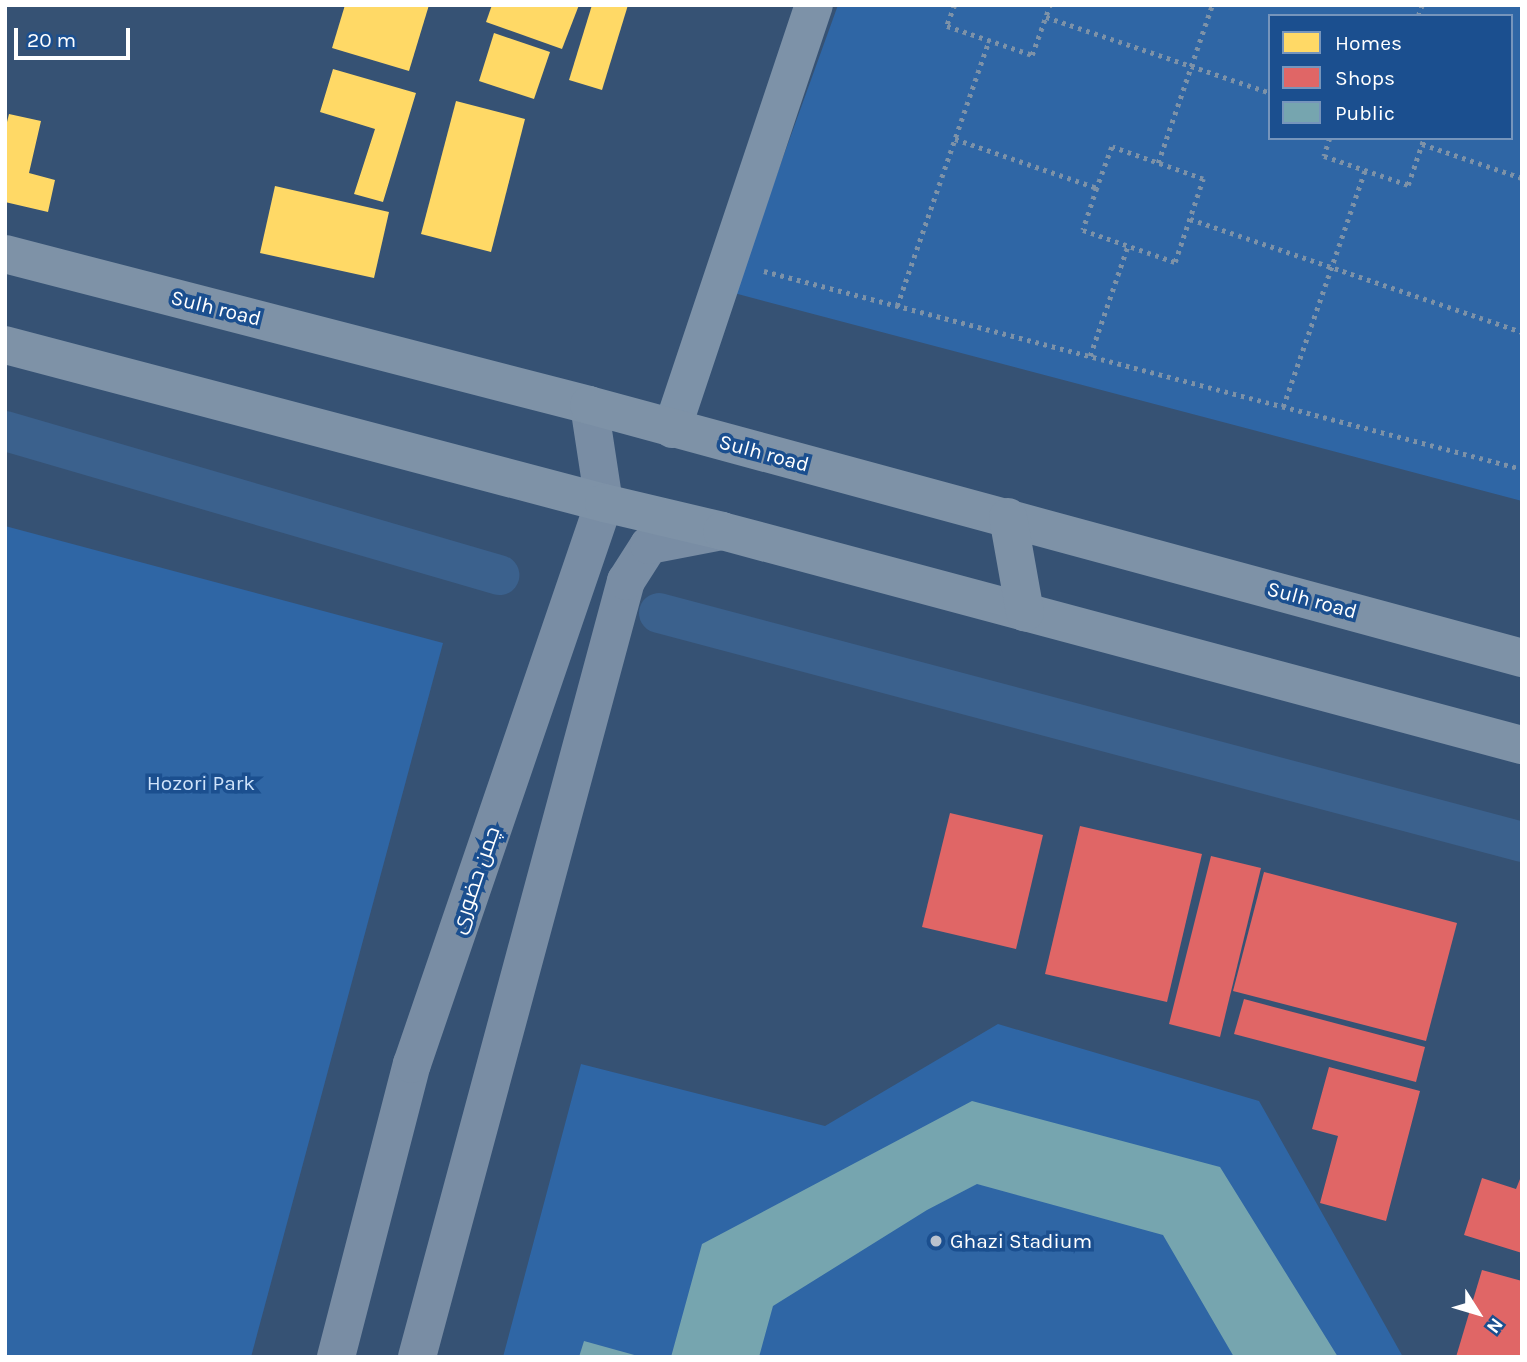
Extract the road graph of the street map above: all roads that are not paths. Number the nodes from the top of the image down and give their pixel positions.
1 (814, 5) edge
2 (5, 254) edge
3 (5, 345) edge
4 (589, 405) junction
5 (672, 429) junction
6 (604, 503) junction
7 (1008, 517) junction
8 (722, 531) junction
9 (1025, 612) junction
10 (1522, 658) edge
11 (1522, 745) edge
12 (336, 1357) edge
13 (417, 1357) edge

1 - 5 street
2 - 4 highway, Sulh road
3 - 6 highway
4 - 5 highway, Sulh road
4 - 6 main road, چمن حضوری
5 - 7 highway, Sulh road
6 - 8 highway
6 - 12 main road, چمن حضوری
7 - 9 highway
7 - 10 highway, Sulh road
8 - 9 highway
8 - 13 main road
9 - 11 highway

